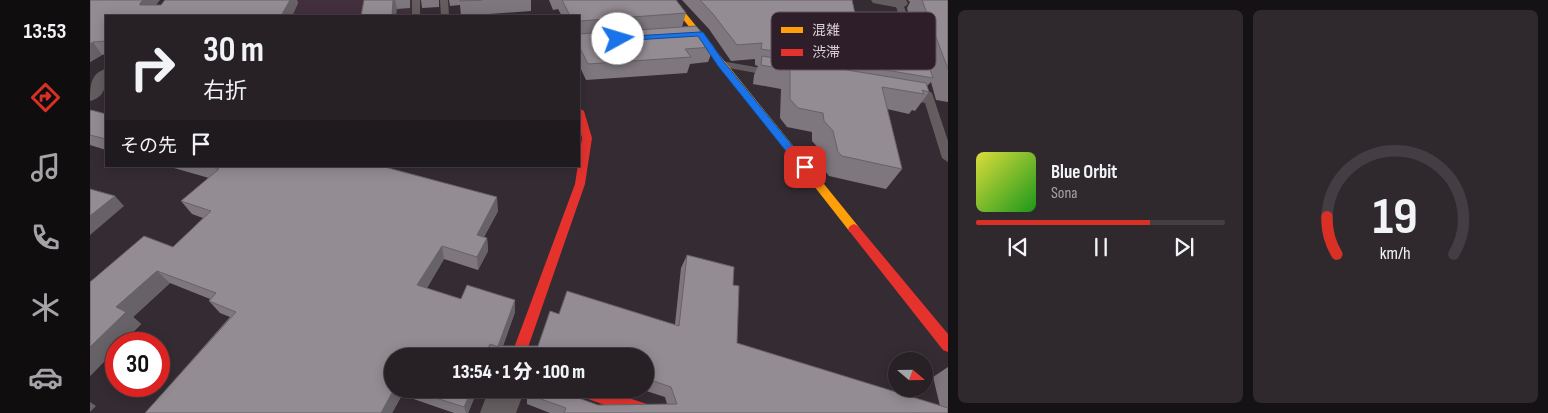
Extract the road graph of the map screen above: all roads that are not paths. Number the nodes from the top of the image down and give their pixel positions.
1 (416, 0) edge
2 (444, 0) edge
3 (671, 0) edge
4 (879, 0) edge
5 (899, 2) edge
6 (416, 15) edge
7 (445, 15) edge
8 (700, 34) junction
9 (673, 35) edge
10 (721, 64) junction
11 (778, 74) edge
12 (924, 83) edge
13 (901, 96) edge
14 (929, 101) junction
15 (580, 114) edge
16 (948, 158) edge
17 (948, 345) edge
18 (521, 348) edge
19 (503, 398) edge
20 (605, 398) edge
21 (498, 413) edge
22 (650, 413) edge

1 - 6 lane
2 - 7 lane
3 - 8 street
4 - 5 street
8 - 9 street
8 - 10 street
10 - 11 lane
10 - 17 street
12 - 14 lane
13 - 14 lane
14 - 16 lane
15 - 18 street
19 - 21 street
20 - 22 street

